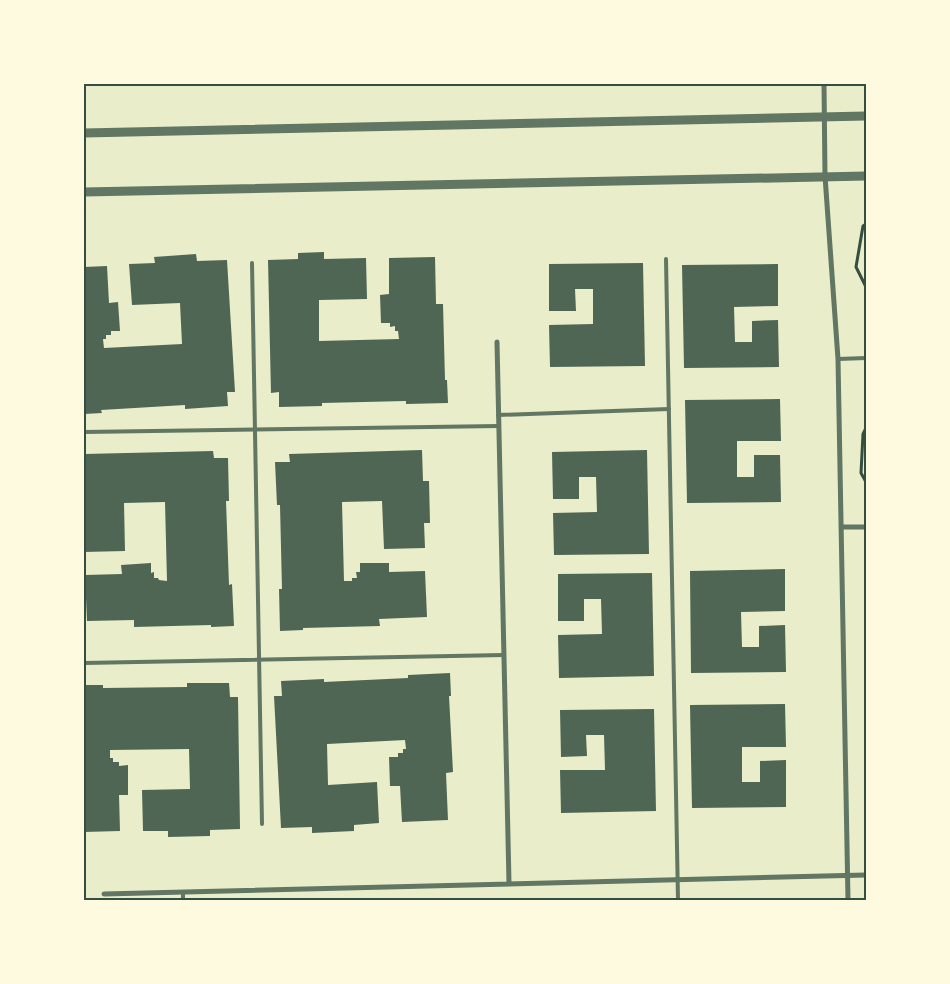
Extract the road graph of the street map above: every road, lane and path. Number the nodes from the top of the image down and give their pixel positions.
1 (824, 84) edge
2 (866, 116) edge
3 (824, 117) junction
4 (84, 133) edge
5 (825, 176) junction
6 (866, 176) edge
7 (84, 192) edge
8 (866, 224) edge
9 (666, 259) dead end
10 (252, 263) dead end
11 (866, 287) edge
12 (497, 342) dead end
13 (866, 358) edge
14 (838, 359) junction
15 (669, 409) junction
16 (498, 415) junction
17 (498, 426) junction
18 (866, 428) edge
19 (254, 430) junction
20 (84, 432) edge
21 (866, 482) edge
22 (842, 527) junction
23 (866, 527) edge
24 (504, 655) junction
25 (258, 660) junction
26 (84, 662) edge
27 (262, 824) dead end
28 (848, 875) junction
29 (866, 875) edge
30 (678, 879) junction
31 (509, 883) junction
32 (183, 892) junction
33 (104, 894) dead end
34 (183, 900) edge
35 (678, 900) edge
36 (848, 900) edge

1 - 3 street
2 - 3 street
3 - 4 street
3 - 5 street
5 - 6 street
5 - 7 street
5 - 14 street
8 - 11 path
9 - 15 lane
10 - 19 lane
12 - 16 street
13 - 14 lane
14 - 22 street
15 - 16 lane
15 - 30 lane
16 - 17 street
17 - 19 lane
17 - 24 street
18 - 21 path
19 - 20 lane
19 - 25 lane
22 - 23 street
22 - 28 street
24 - 25 lane
24 - 31 street
25 - 26 lane
25 - 27 lane
28 - 29 street
28 - 30 street
28 - 36 street
30 - 31 street
30 - 35 lane
31 - 32 street
32 - 33 street
32 - 34 lane

